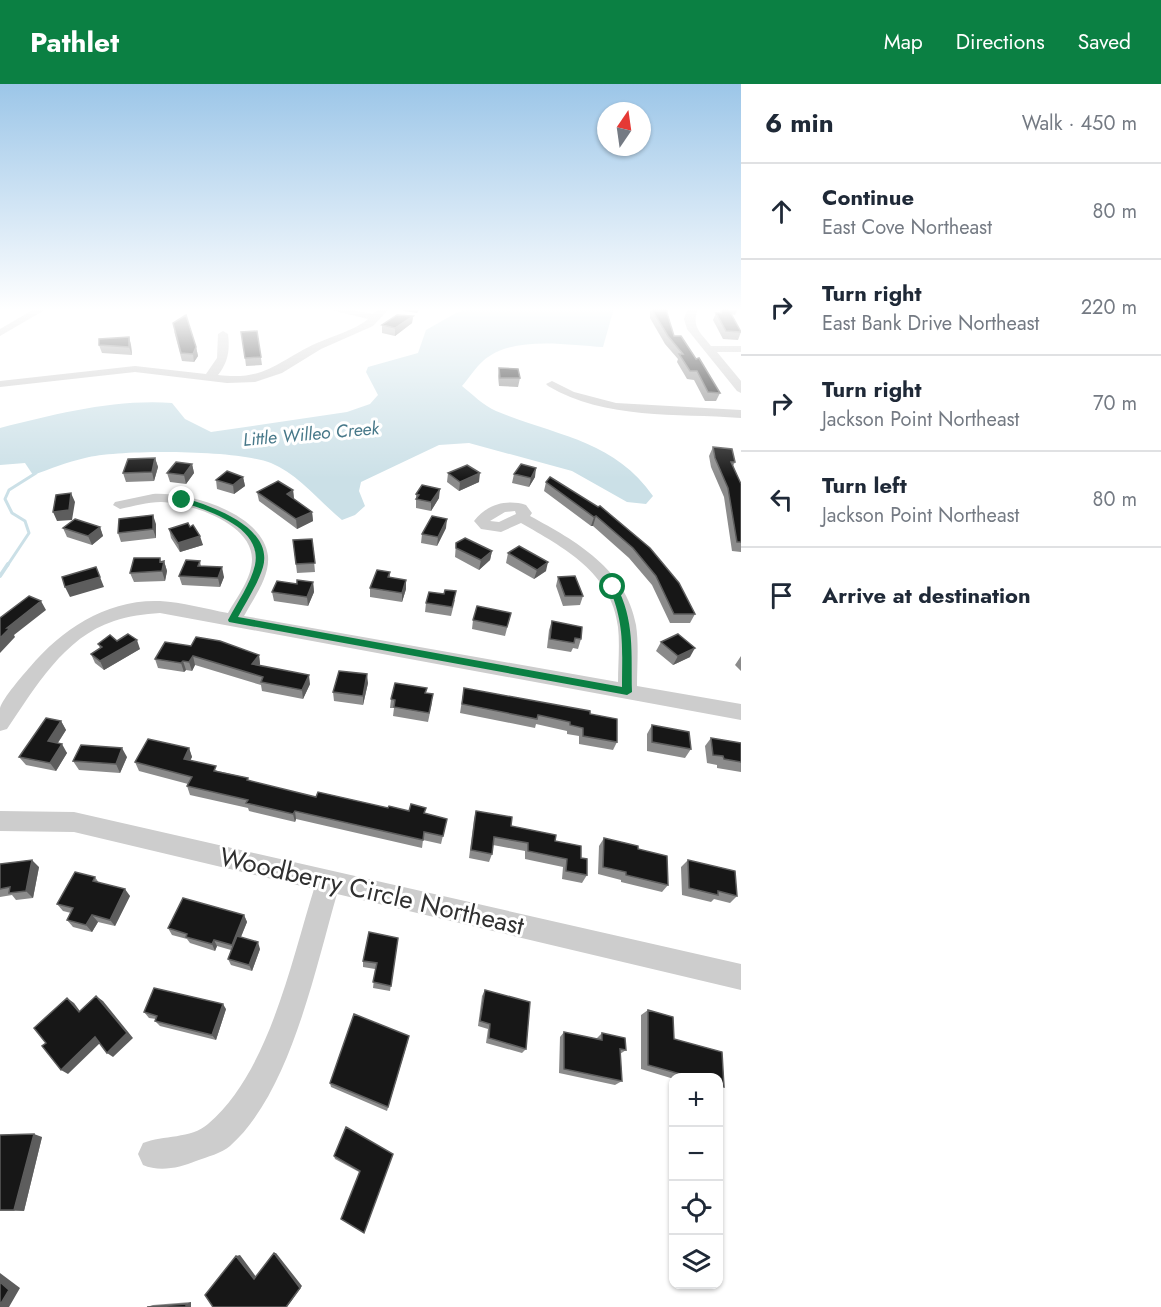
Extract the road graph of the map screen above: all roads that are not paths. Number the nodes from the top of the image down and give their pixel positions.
1 (221, 365) edge
2 (286, 365) edge
3 (721, 365) edge
4 (209, 378) junction
5 (0, 384) edge
6 (552, 384) dead end
7 (741, 389) edge
8 (741, 414) edge
9 (120, 505) dead end
10 (521, 517) dead end
11 (232, 620) junction
12 (627, 692) junction
13 (741, 712) edge
14 (0, 723) edge
15 (0, 821) edge
16 (329, 881) junction
17 (741, 977) edge
18 (154, 1154) dead end

1 - 4 street
2 - 4 street
3 - 7 street
4 - 5 street
6 - 8 street
9 - 11 street
10 - 12 street
11 - 12 street
11 - 14 street
12 - 13 street
15 - 16 street, Woodberry Circle Northeast
16 - 17 street, Woodberry Circle Northeast
16 - 18 street

